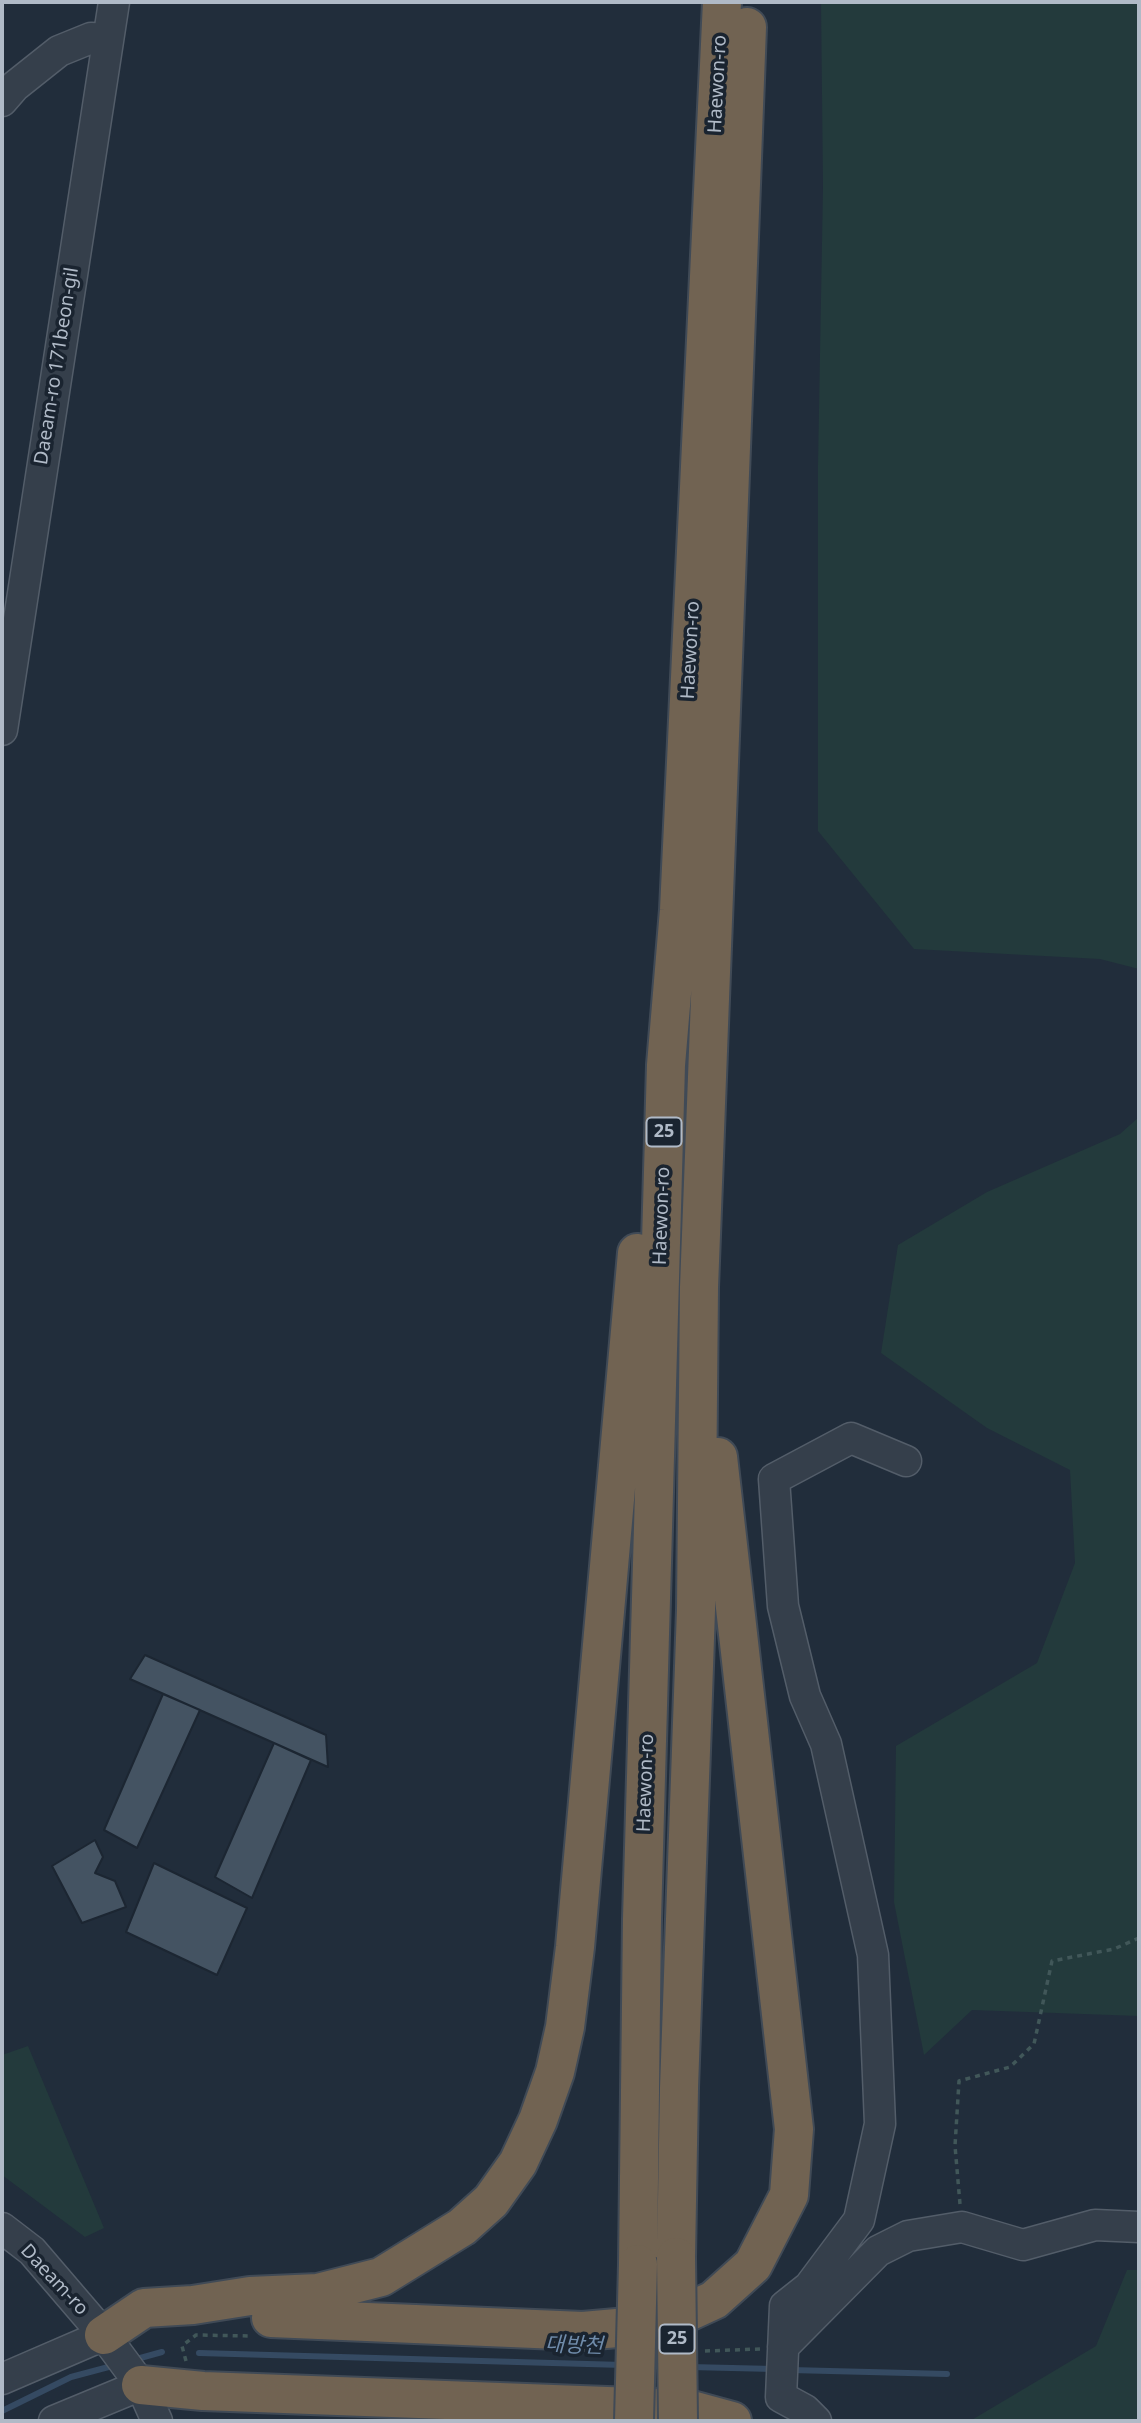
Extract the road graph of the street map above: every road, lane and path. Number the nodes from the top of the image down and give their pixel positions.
1 (114, 2) edge
2 (722, 2) edge
3 (748, 2) edge
4 (108, 39) junction
5 (2, 101) edge
6 (2, 730) edge
7 (666, 1065) junction
8 (699, 1286) junction
9 (906, 1461) dead end
10 (1139, 1938) edge
11 (962, 2227) junction
12 (1139, 2227) edge
13 (2, 2228) edge
14 (195, 2320) junction
15 (104, 2335) junction
16 (783, 2347) junction
17 (712, 2351) dead end
18 (194, 2376) junction
19 (2, 2379) edge
20 (141, 2385) junction
21 (267, 2416) edge
22 (54, 2421) edge
23 (157, 2421) edge
24 (381, 2421) edge
25 (587, 2421) edge
26 (609, 2421) edge
27 (634, 2421) edge
28 (678, 2421) edge
29 (732, 2421) edge
30 (816, 2421) edge

1 - 4 street, Daeam-ro 171beon-gil
2 - 7 highway, Haewon-ro / 25
3 - 8 highway, Haewon-ro / 25
4 - 5 street
4 - 6 street, Daeam-ro 171beon-gil
7 - 14 highway
7 - 27 highway, Haewon-ro / 25, bridge
8 - 14 highway
8 - 28 highway, Haewon-ro / 25, bridge
9 - 16 street
10 - 11 path
11 - 12 street
11 - 16 street
13 - 15 street, Daeam-ro
14 - 15 highway
14 - 18 path
15 - 19 street
15 - 20 street, Daeam-ro
16 - 17 path
16 - 30 street
18 - 20 highway
18 - 29 highway
20 - 21 highway
20 - 22 street
20 - 23 street
21 - 24 highway
25 - 26 street

